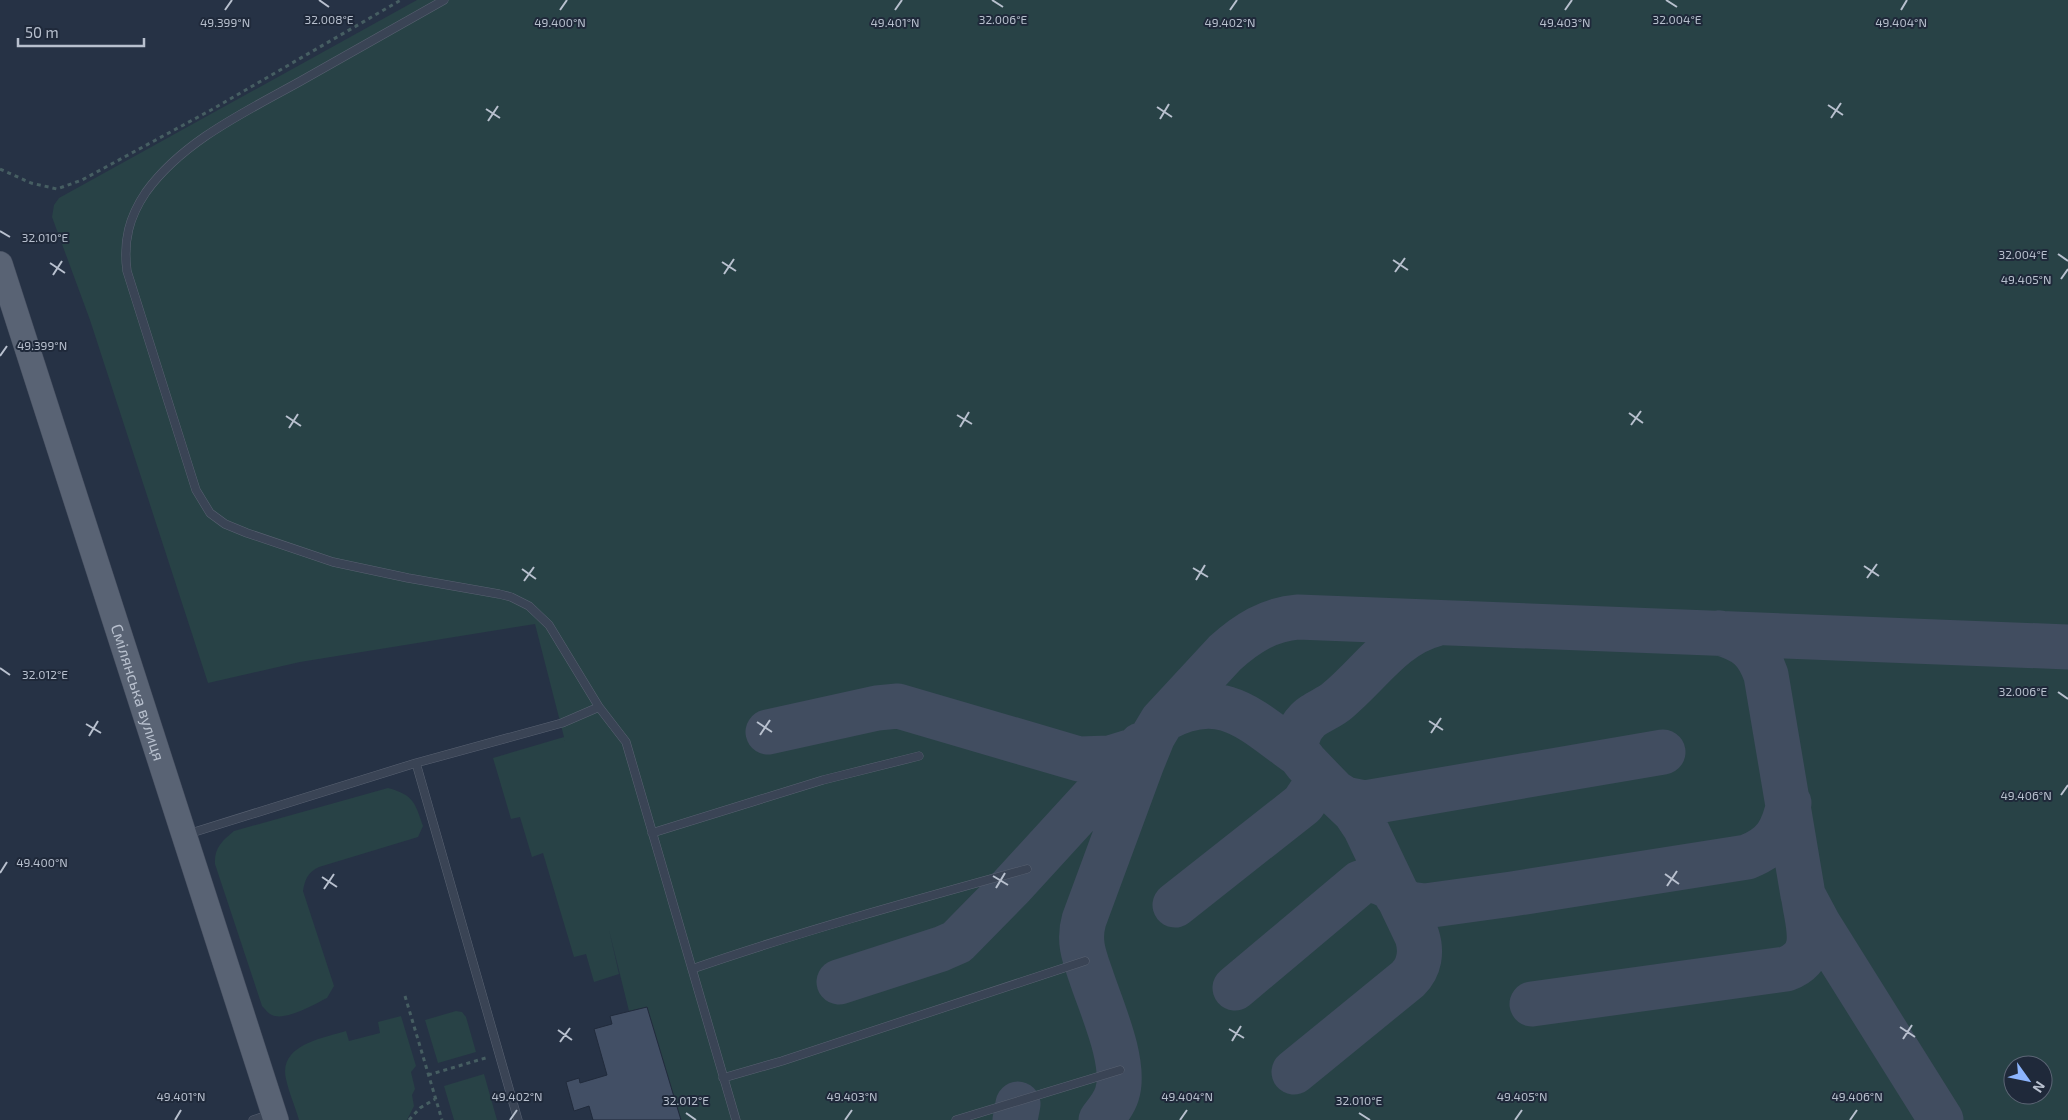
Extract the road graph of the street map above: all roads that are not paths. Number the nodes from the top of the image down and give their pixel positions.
1 (444, 0) edge
2 (0, 264) edge
3 (599, 707) junction
4 (919, 756) dead end
5 (416, 763) junction
6 (652, 833) junction
7 (184, 836) junction
8 (1027, 869) dead end
9 (1086, 961) dead end
10 (692, 969) junction
11 (1120, 1070) dead end
12 (723, 1078) junction
13 (268, 1117) edge
14 (518, 1120) edge
15 (736, 1120) edge
16 (956, 1120) edge

1 - 3 lane
2 - 7 main road, Смілянська вулиця
3 - 5 lane
3 - 6 lane
4 - 6 lane
5 - 7 lane
5 - 14 lane
6 - 10 lane
7 - 13 main road, Смілянська вулиця
8 - 10 lane
9 - 12 lane
10 - 12 lane
11 - 16 lane
12 - 15 lane

